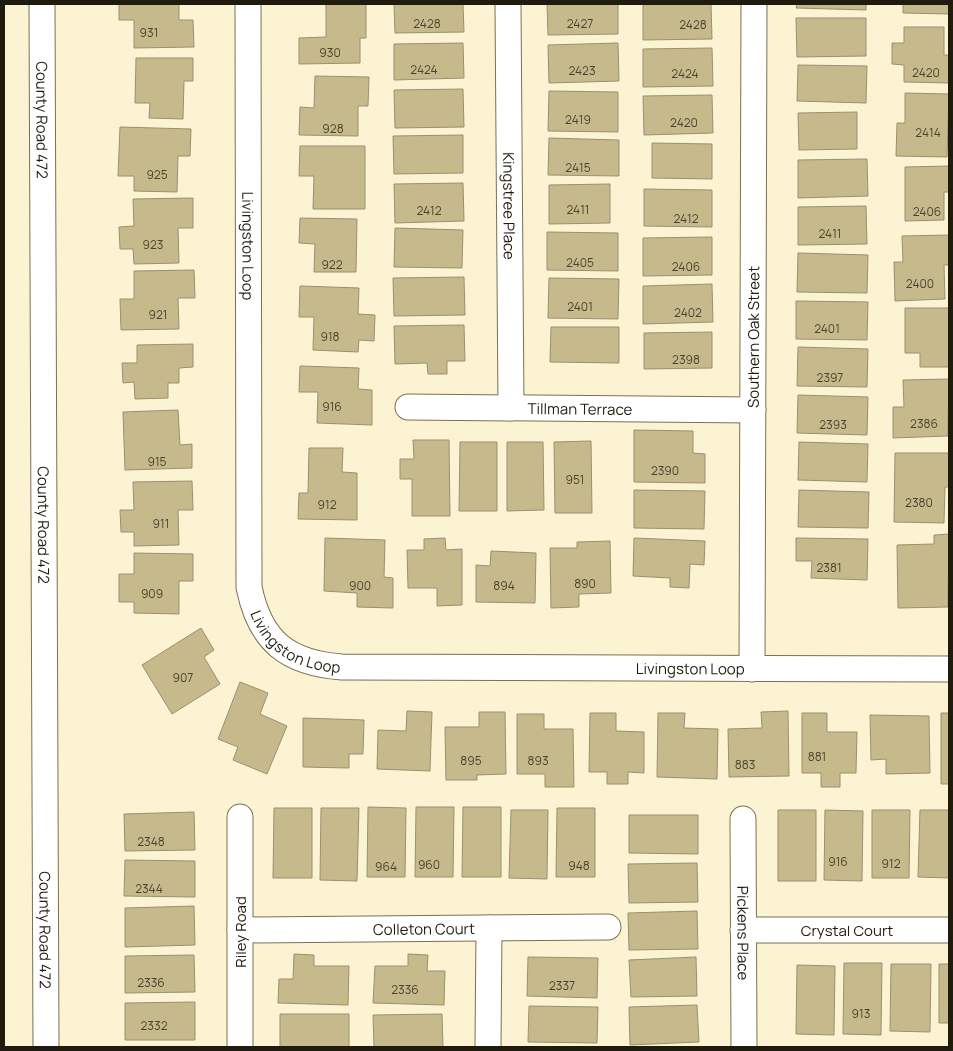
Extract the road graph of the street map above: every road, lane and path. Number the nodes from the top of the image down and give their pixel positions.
1 (42, 4) edge
2 (248, 4) edge
3 (508, 4) edge
4 (754, 4) edge
5 (408, 407) dead end
6 (511, 408) junction
7 (753, 410) junction
8 (752, 669) junction
9 (949, 669) edge
10 (240, 817) dead end
11 (743, 819) dead end
12 (608, 927) dead end
13 (489, 928) junction
14 (240, 930) junction
15 (743, 930) junction
16 (949, 930) edge
17 (46, 1047) edge
18 (240, 1047) edge
19 (488, 1047) edge
20 (744, 1047) edge

1 - 17 street, County Road 472
2 - 8 street, Livingston Loop
3 - 6 street, Kingstree Place
4 - 7 street, Southern Oak Street
5 - 6 street, Tillman Terrace
6 - 7 street, Tillman Terrace
7 - 8 street, Southern Oak Street
8 - 9 street, Livingston Loop
10 - 14 street, Riley Road
11 - 15 street, Pickens Place
12 - 13 street, Colleton Court
13 - 14 street, Colleton Court
13 - 19 street
14 - 18 street, Riley Road
15 - 16 street, Crystal Court
15 - 20 street, Pickens Place

